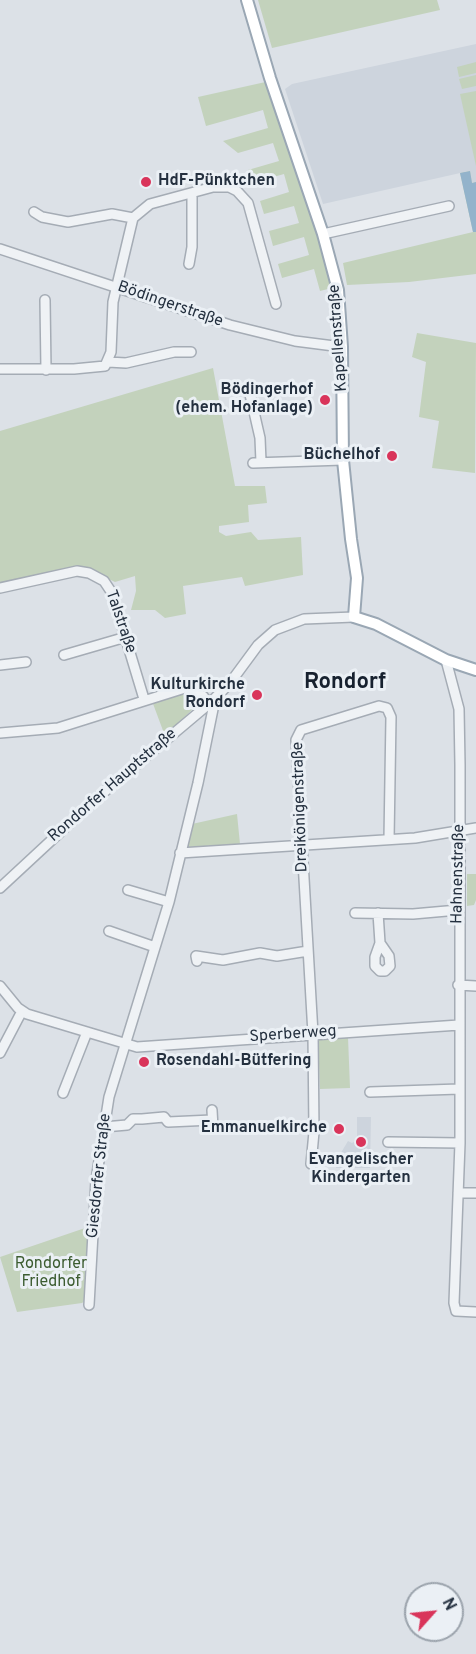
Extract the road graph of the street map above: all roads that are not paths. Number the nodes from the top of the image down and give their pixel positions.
1 (247, 0) edge
2 (192, 193) junction
3 (449, 206) dead end
4 (34, 212) dead end
5 (132, 218) junction
6 (323, 234) junction
7 (0, 249) edge
8 (189, 264) dead end
9 (117, 287) junction
10 (45, 300) dead end
11 (276, 304) dead end
12 (342, 347) junction
13 (191, 352) dead end
14 (108, 362) junction
15 (0, 369) edge
16 (46, 370) junction
17 (249, 390) dead end
18 (343, 460) junction
19 (0, 588) edge
20 (354, 617) junction
21 (126, 637) junction
22 (64, 656) dead end
23 (446, 660) junction
24 (26, 662) dead end
25 (0, 665) edge
26 (476, 670) edge
27 (144, 699) junction
28 (210, 703) junction
29 (0, 733) edge
30 (476, 828) edge
31 (460, 829) junction
32 (390, 839) junction
33 (302, 845) junction
34 (180, 852) junction
35 (0, 888) edge
36 (128, 890) dead end
37 (169, 902) junction
38 (458, 910) junction
39 (355, 913) dead end
40 (378, 913) junction
41 (109, 931) dead end
42 (380, 943) dead end
43 (155, 947) junction
44 (308, 951) junction
45 (197, 962) dead end
46 (458, 985) junction
47 (0, 986) edge
48 (476, 986) edge
49 (22, 1011) junction
50 (459, 1025) junction
51 (87, 1032) junction
52 (314, 1034) junction
53 (127, 1045) junction
54 (0, 1053) edge
55 (459, 1089) junction
56 (370, 1092) dead end
57 (63, 1093) dead end
58 (212, 1110) dead end
59 (104, 1127) junction
60 (388, 1142) dead end
61 (460, 1143) junction
62 (311, 1164) dead end
63 (458, 1193) junction
64 (476, 1193) edge
65 (89, 1305) dead end
66 (476, 1312) edge

1 - 6 main road, Kapellenstraße
2 - 5 street
2 - 8 street
2 - 11 street
3 - 6 street
4 - 5 street
5 - 9 street
6 - 12 main road, Kapellenstraße
7 - 9 street, Bödingerstraße
9 - 12 street, Bödingerstraße
9 - 14 street
10 - 16 street
12 - 18 main road, Kapellenstraße
13 - 14 street
14 - 16 street
15 - 16 street
17 - 18 street
18 - 20 main road, Kapellenstraße
19 - 21 street, Talstraße
20 - 23 main road, Rondorfer Hauptstraße
20 - 28 street, Rondorfer Hauptstraße
21 - 22 street
21 - 27 street, Talstraße
23 - 26 main road, Rondorfer Hauptstraße
23 - 31 street, Hahnenstraße
24 - 25 street
27 - 28 street
27 - 29 street
28 - 34 street, Giesdorfer Straße
28 - 35 street, Rondorfer Hauptstraße
30 - 31 street
31 - 32 street
31 - 38 street, Hahnenstraße
32 - 33 street
32 - 33 street, Dreikönigenstraße
33 - 34 street
33 - 44 street, Dreikönigenstraße
34 - 37 street, Giesdorfer Straße
36 - 37 street
37 - 43 street, Giesdorfer Straße
38 - 40 street
38 - 46 street, Hahnenstraße
39 - 40 street
40 - 42 street
41 - 43 street
43 - 53 street, Giesdorfer Straße
44 - 45 street
44 - 52 street, Dreikönigenstraße
46 - 48 street
46 - 50 street, Hahnenstraße
47 - 49 street
49 - 51 street, Sperberweg
49 - 54 street
50 - 52 street, Sperberweg
50 - 55 street, Hahnenstraße
51 - 53 street, Sperberweg
51 - 57 street
52 - 53 street, Sperberweg
52 - 62 street, Dreikönigenstraße
53 - 59 street, Giesdorfer Straße
55 - 56 street
55 - 61 street, Hahnenstraße
58 - 59 street
59 - 65 street, Giesdorfer Straße
60 - 61 street
61 - 63 street, Hahnenstraße
63 - 64 street
63 - 66 street, Hahnenstraße

